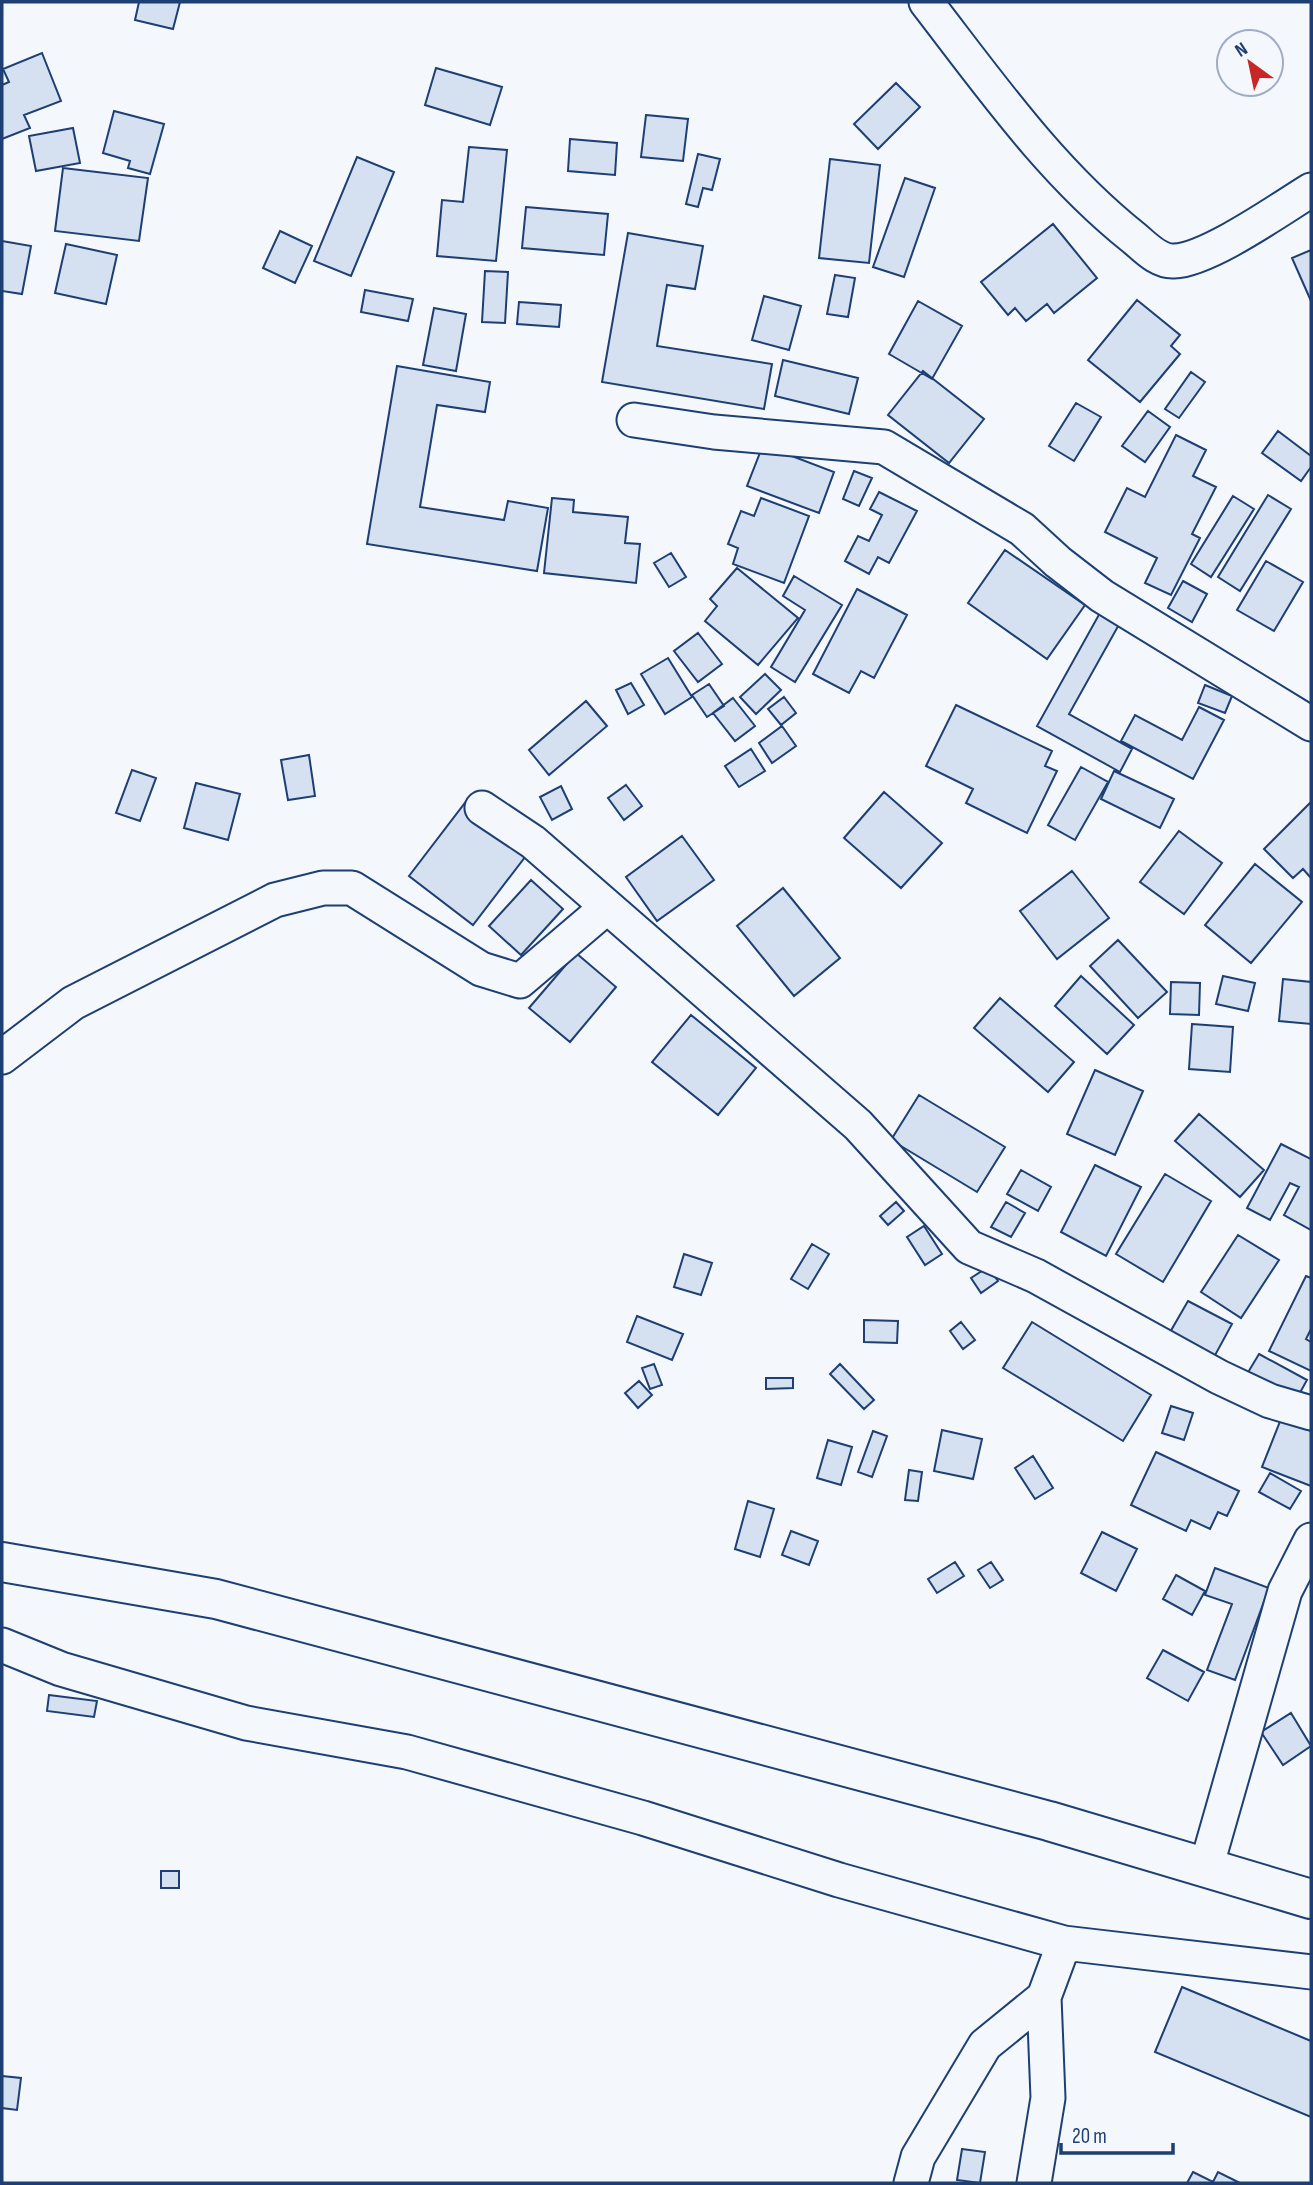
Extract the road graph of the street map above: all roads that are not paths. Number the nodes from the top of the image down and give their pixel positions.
1 (926, 2) edge
2 (1311, 190) edge
3 (634, 420) dead end
4 (1311, 724) edge
5 (482, 808) dead end
6 (607, 907) junction
7 (2, 1057) edge
8 (1311, 1413) edge
9 (1311, 1540) edge
10 (2, 1562) edge
11 (2, 1645) edge
12 (1206, 1868) junction
13 (1311, 1899) edge
14 (1064, 1943) junction
15 (1311, 1972) edge
16 (1044, 1997) junction
17 (911, 2183) edge
18 (1034, 2183) edge

1 - 2 street
3 - 4 street
5 - 6 street
6 - 7 street
6 - 8 street
9 - 12 street
10 - 12 highway
11 - 14 street
12 - 13 highway
14 - 15 street
14 - 16 street
16 - 17 street
16 - 18 street

